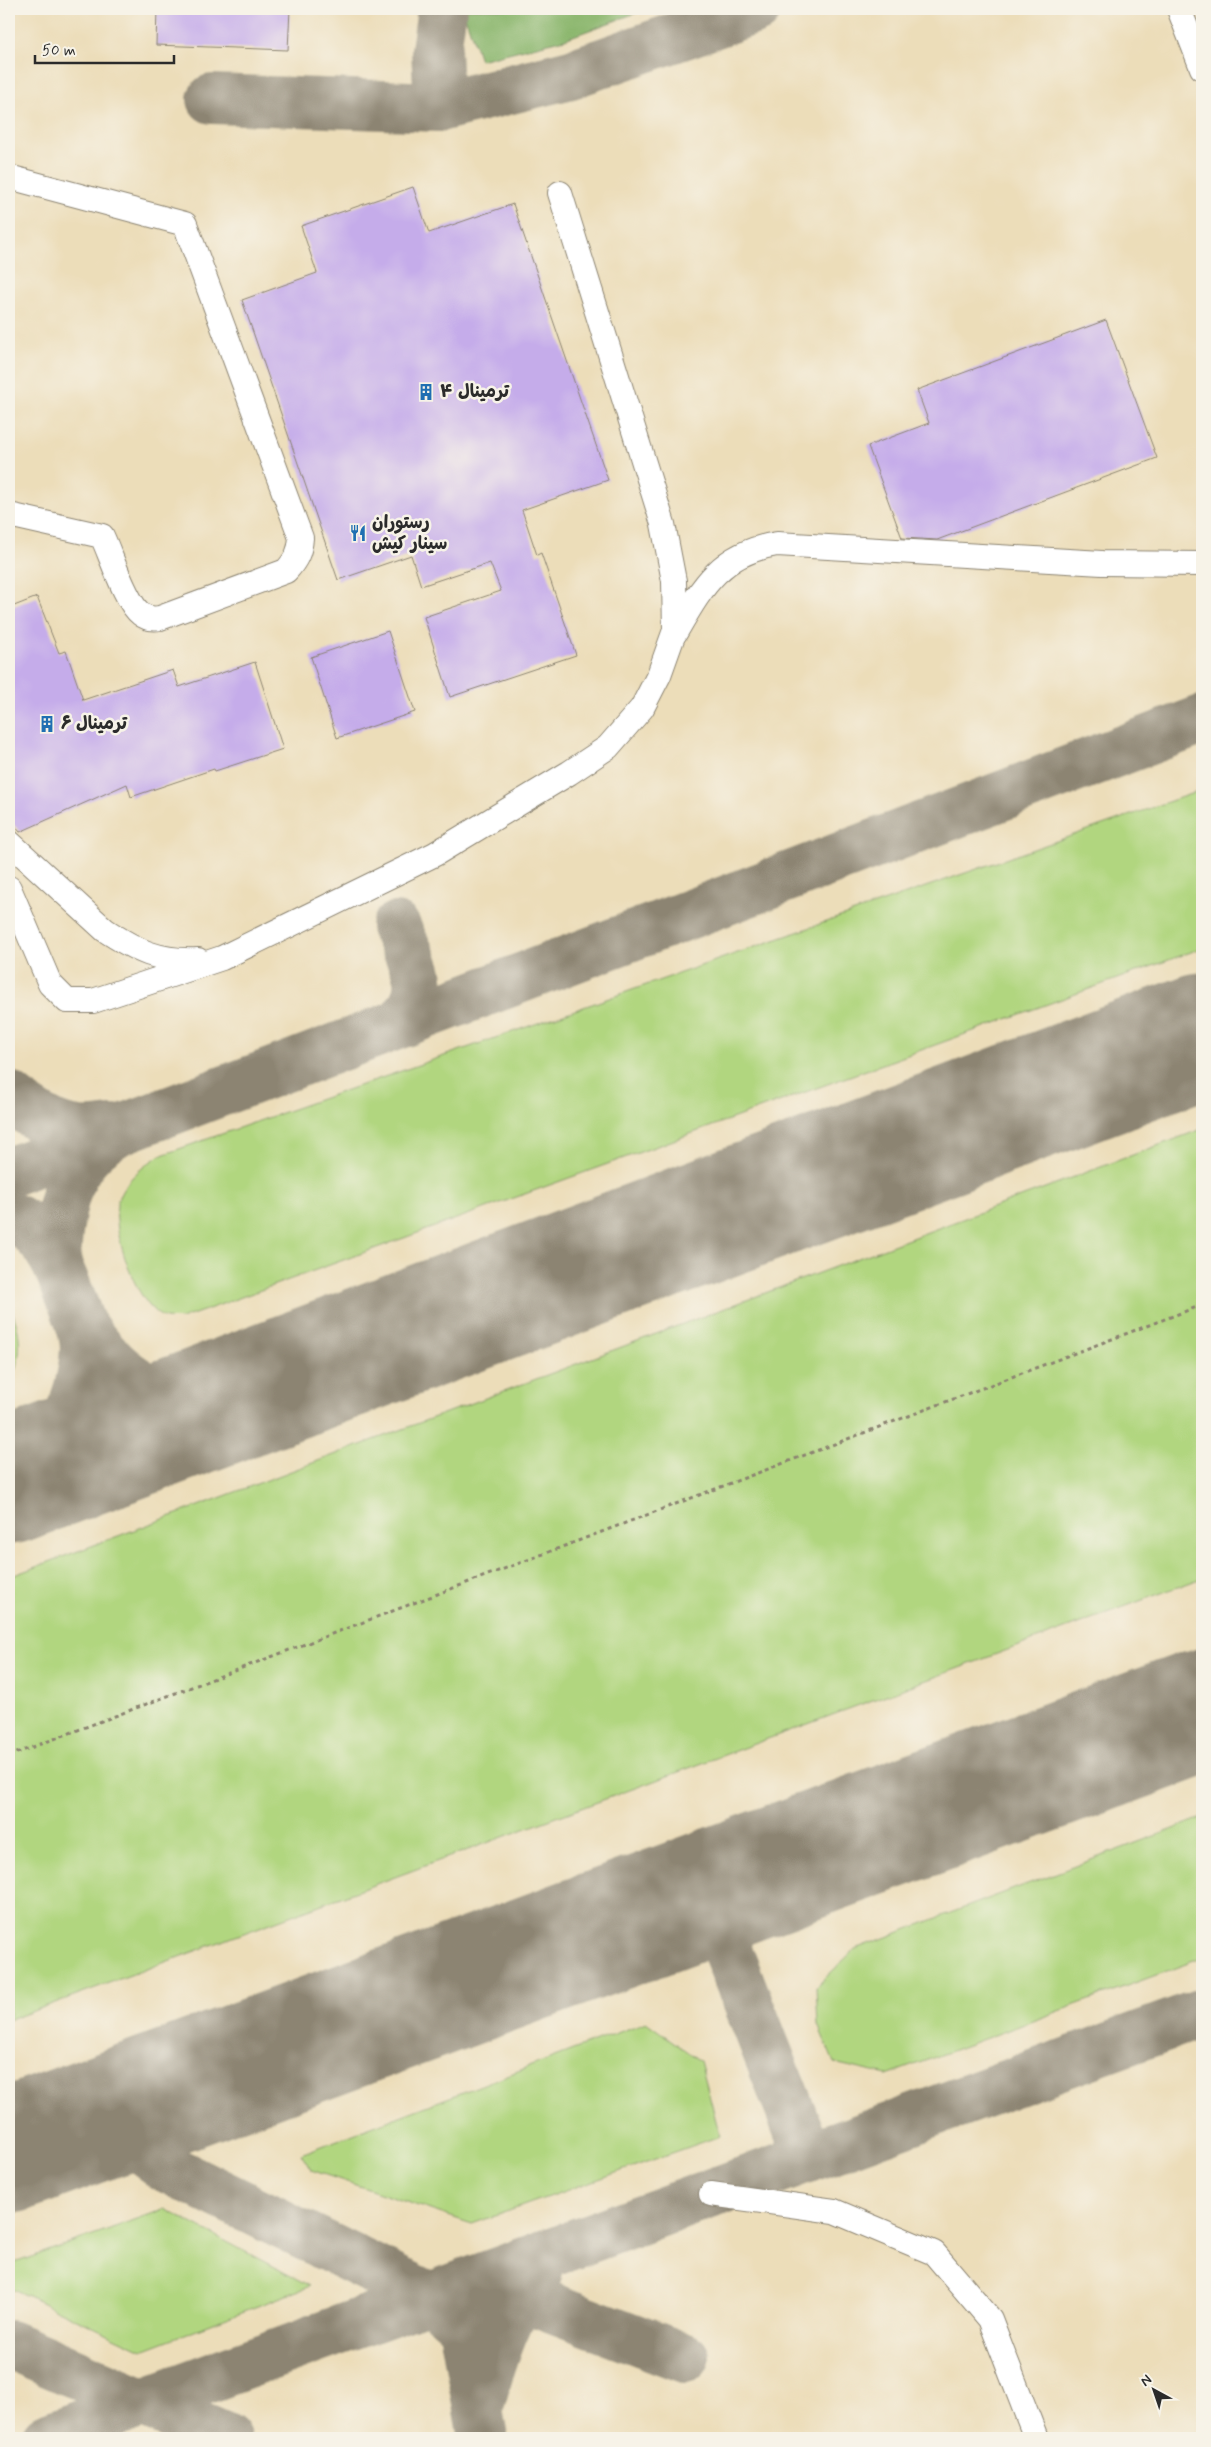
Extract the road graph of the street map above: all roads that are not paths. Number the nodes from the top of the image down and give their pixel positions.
1 (1178, 9) edge
2 (1202, 68) edge
3 (9, 177) edge
4 (560, 193) dead end
5 (9, 515) edge
6 (1202, 564) edge
7 (672, 639) junction
8 (9, 842) edge
9 (9, 888) edge
10 (222, 958) junction
11 (711, 2194) dead end
12 (1036, 2438) edge

1 - 2 lane
3 - 5 lane
4 - 7 lane
6 - 7 lane
7 - 10 lane
8 - 10 lane
9 - 10 lane
11 - 12 lane

